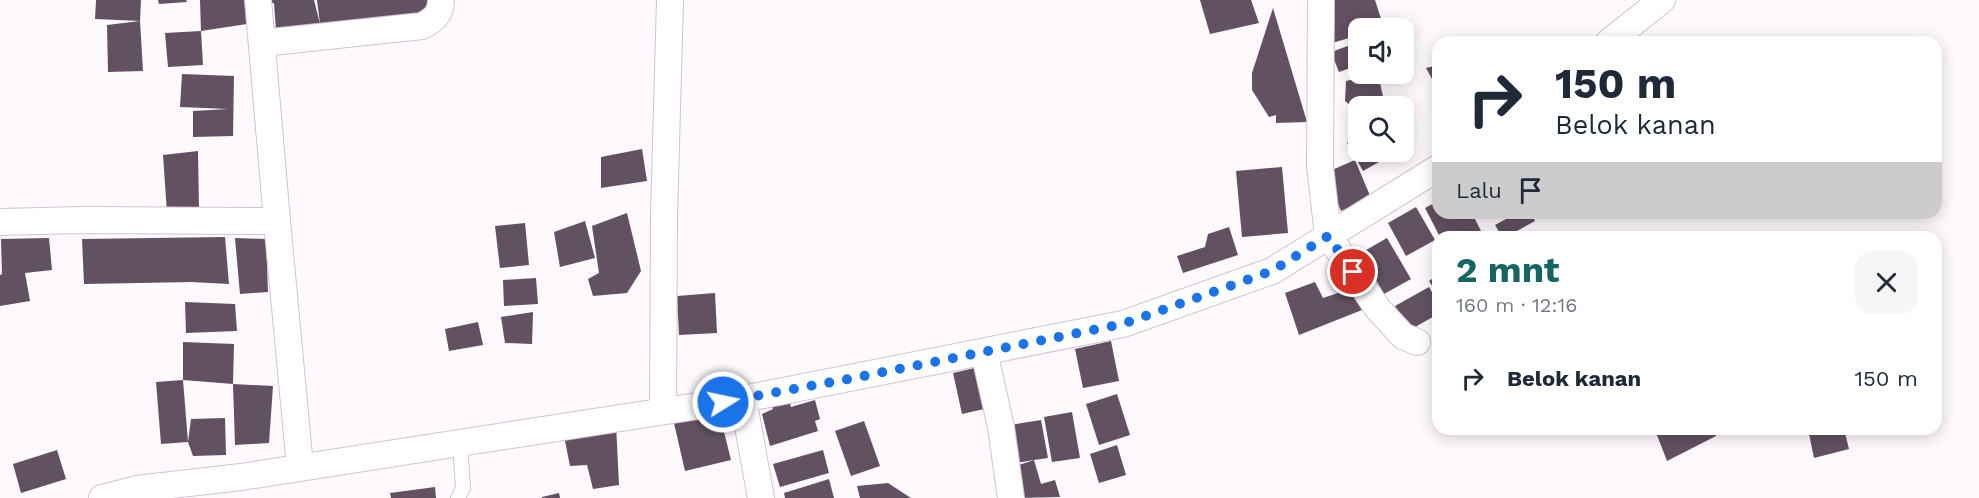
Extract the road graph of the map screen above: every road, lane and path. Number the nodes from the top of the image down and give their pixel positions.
1 (258, 0) edge
2 (441, 0) edge
3 (670, 0) edge
4 (1321, 0) edge
5 (1662, 0) edge
6 (1617, 36) edge
7 (262, 43) junction
8 (1432, 172) edge
9 (277, 221) junction
10 (0, 222) edge
11 (1328, 236) junction
12 (1417, 342) dead end
13 (984, 352) junction
14 (743, 399) junction
15 (663, 411) junction
16 (460, 443) junction
17 (300, 467) junction
18 (241, 488) edge
19 (102, 498) edge
20 (458, 498) edge
21 (761, 498) edge
22 (1011, 498) edge

1 - 7 street
2 - 7 street
3 - 15 street
4 - 11 street
5 - 6 street
7 - 9 street
8 - 11 street
9 - 10 street
9 - 17 street
11 - 12 street
11 - 13 street
13 - 14 street
13 - 22 street
14 - 15 street
14 - 21 street
15 - 16 street
16 - 17 street
16 - 20 lane
17 - 18 street
18 - 19 street

